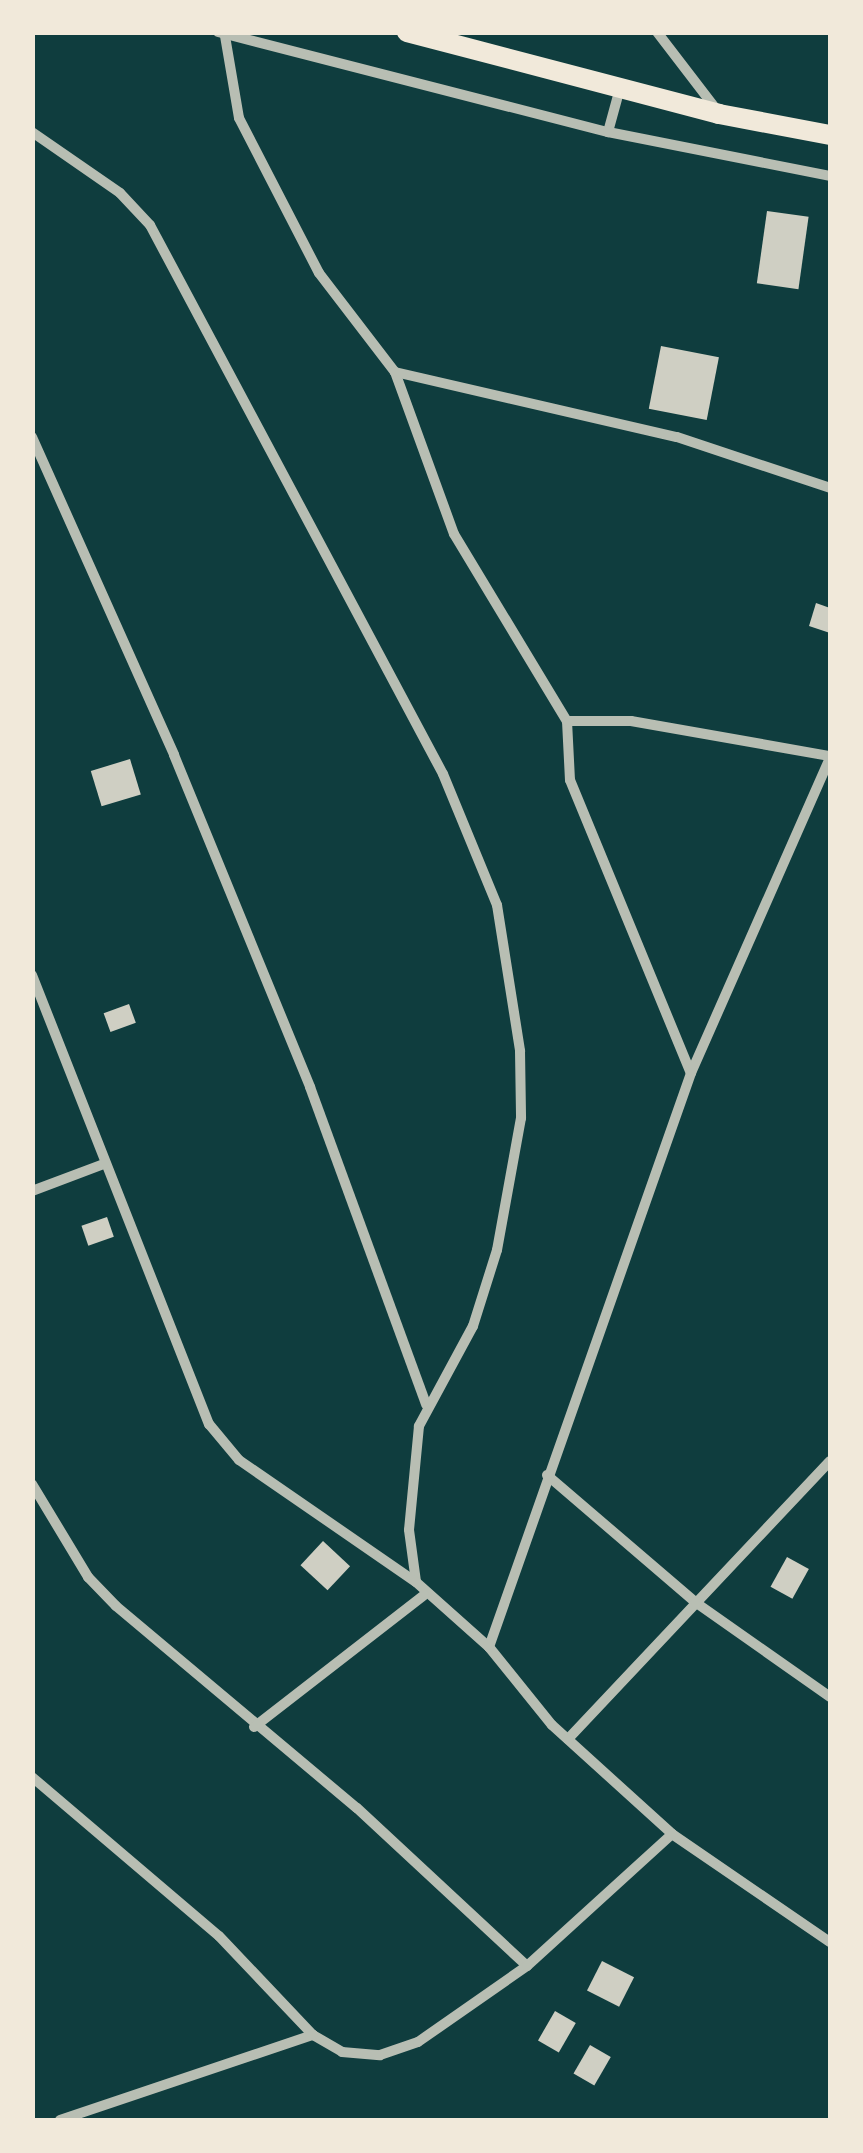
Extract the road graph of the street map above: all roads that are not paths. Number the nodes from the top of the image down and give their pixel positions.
1 (407, 32) edge
2 (658, 32) edge
3 (222, 34) edge
4 (620, 88) junction
5 (719, 114) junction
6 (32, 132) edge
7 (608, 132) junction
8 (830, 135) edge
9 (830, 176) edge
10 (395, 372) junction
11 (32, 437) edge
12 (830, 488) edge
13 (567, 721) junction
14 (830, 757) edge
15 (32, 974) edge
16 (691, 1073) junction
17 (104, 1164) junction
18 (32, 1191) edge
19 (426, 1404) junction
20 (830, 1461) edge
21 (547, 1475) junction
22 (32, 1484) edge
23 (416, 1582) junction
24 (424, 1596) junction
25 (696, 1602) junction
26 (489, 1647) junction
27 (830, 1697) edge
28 (254, 1726) junction
29 (568, 1739) junction
30 (32, 1778) edge
31 (672, 1834) junction
32 (830, 1942) edge
33 (527, 1966) junction
34 (313, 2035) junction
35 (60, 2120) edge

1 - 4 main road
2 - 5 street
3 - 7 street
3 - 10 street
4 - 5 main road
4 - 7 street
5 - 8 main road
6 - 19 street
7 - 9 street
10 - 12 street
10 - 13 street
11 - 19 street
13 - 14 street
13 - 16 street
14 - 16 street
15 - 17 street
16 - 21 street
17 - 18 street
17 - 23 street
19 - 23 street
20 - 25 street
21 - 25 street
21 - 26 street
22 - 28 street
23 - 24 street
24 - 26 street
24 - 28 street
25 - 27 street
25 - 29 street
26 - 29 street
28 - 33 street
29 - 31 street
30 - 34 street
31 - 32 street
31 - 33 street
33 - 34 street
34 - 35 street

